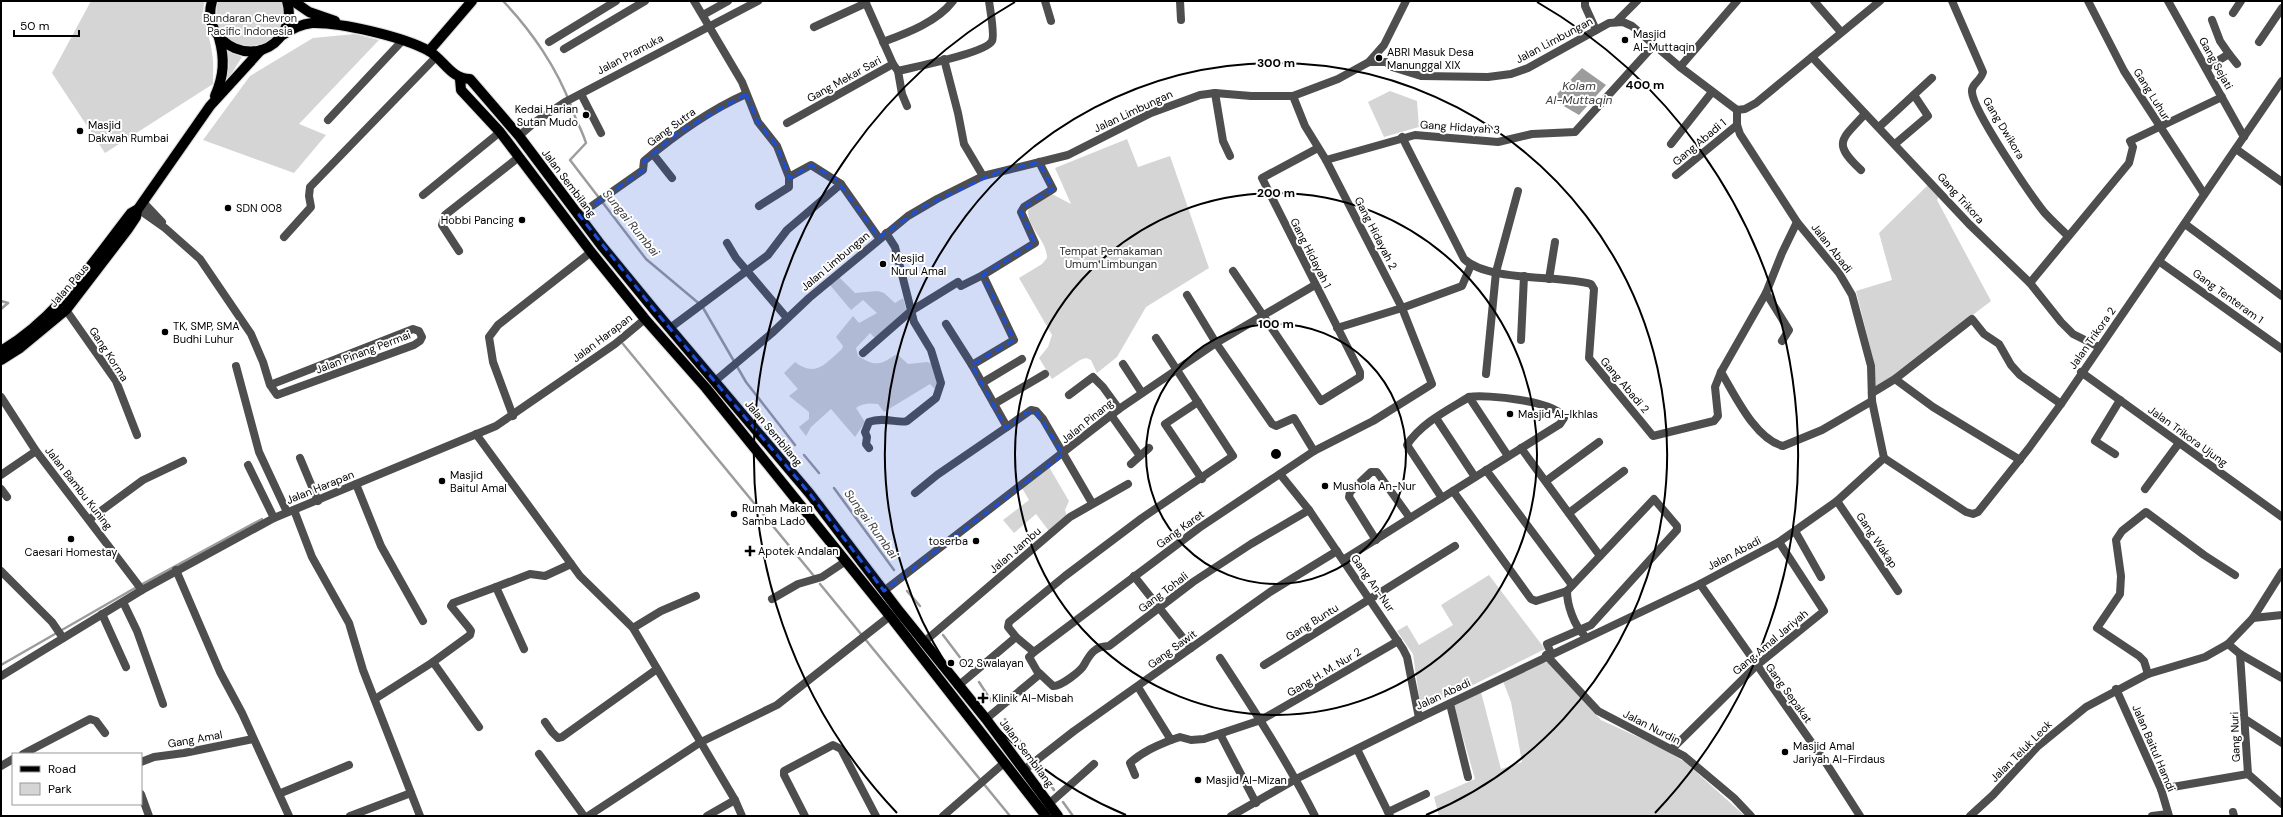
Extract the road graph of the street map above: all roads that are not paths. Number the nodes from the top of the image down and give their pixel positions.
1 (212, 1) edge
2 (287, 1) edge
3 (293, 1) edge
4 (472, 1) edge
5 (616, 1) edge
6 (643, 1) edge
7 (694, 1) edge
8 (728, 1) edge
9 (758, 1) edge
10 (953, 1) edge
11 (989, 1) edge
12 (1046, 1) edge
13 (1180, 1) edge
14 (1406, 1) edge
15 (1586, 1) edge
16 (1637, 1) edge
17 (1737, 1) edge
18 (1814, 1) edge
19 (1880, 1) edge
20 (1952, 1) edge
21 (2088, 1) edge
22 (2168, 1) edge
23 (2241, 1) edge
24 (865, 2) edge
25 (2282, 8) edge
26 (2233, 13) dead end
27 (703, 14) junction
28 (1181, 20) dead end
29 (2212, 20) dead end
30 (1051, 21) dead end
31 (1616, 22) junction
32 (709, 25) junction
33 (814, 27) dead end
34 (356, 29) junction
35 (1596, 30) junction
36 (1841, 32) junction
37 (281, 36) junction
38 (219, 38) junction
39 (402, 41) junction
40 (549, 42) dead end
41 (882, 42) junction
42 (2259, 42) dead end
43 (1653, 46) junction
44 (564, 49) dead end
45 (261, 50) junction
46 (1380, 51) junction
47 (432, 54) junction
48 (2229, 54) junction
49 (1812, 57) junction
50 (944, 59) junction
51 (1369, 62) junction
52 (1386, 62) junction
53 (2237, 64) dead end
54 (1680, 67) junction
55 (896, 68) junction
56 (2206, 68) junction
57 (1932, 78) dead end
58 (460, 79) junction
59 (470, 80) junction
60 (2282, 81) edge
61 (461, 90) junction
62 (1712, 92) junction
63 (1215, 93) junction
64 (581, 94) junction
65 (746, 94) junction
66 (1914, 95) junction
67 (1293, 96) junction
68 (2222, 97) junction
69 (210, 106) junction
70 (907, 106) dead end
71 (1736, 110) junction
72 (1865, 114) junction
73 (328, 120) dead end
74 (787, 123) dead end
75 (1737, 125) junction
76 (1879, 127) junction
77 (2160, 128) junction
78 (500, 132) junction
79 (601, 133) dead end
80 (519, 136) junction
81 (1402, 137) junction
82 (2244, 137) junction
83 (1671, 144) dead end
84 (1895, 144) junction
85 (1318, 148) junction
86 (2236, 149) junction
87 (653, 154) junction
88 (1230, 156) dead end
89 (519, 157) junction
90 (1326, 160) junction
91 (1040, 162) junction
92 (1861, 170) dead end
93 (983, 176) junction
94 (1676, 176) dead end
95 (789, 177) junction
96 (672, 178) dead end
97 (2282, 182) edge
98 (841, 184) junction
99 (1518, 191) dead end
100 (2204, 194) junction
101 (423, 195) dead end
102 (759, 206) dead end
103 (140, 207) junction
104 (579, 215) junction
105 (1797, 222) junction
106 (2185, 224) junction
107 (882, 235) junction
108 (2068, 236) junction
109 (284, 237) dead end
110 (727, 242) dead end
111 (1555, 242) dead end
112 (459, 251) dead end
113 (591, 252) junction
114 (2160, 262) junction
115 (1471, 266) junction
116 (746, 271) junction
117 (1233, 271) dead end
118 (1496, 272) junction
119 (983, 275) junction
120 (1524, 276) junction
121 (1549, 279) junction
122 (2030, 283) junction
123 (1315, 285) junction
124 (1766, 293) junction
125 (1187, 295) dead end
126 (2282, 296) edge
127 (1402, 308) junction
128 (66, 310) junction
129 (911, 311) junction
130 (1262, 315) junction
131 (787, 318) junction
132 (645, 319) junction
133 (946, 324) dead end
134 (670, 328) junction
135 (1337, 328) junction
136 (1156, 338) dead end
137 (1521, 340) dead end
138 (1782, 341) dead end
139 (1216, 343) junction
140 (2099, 347) junction
141 (2282, 349) edge
142 (1, 351) edge
143 (863, 353) dead end
144 (351, 354) junction
145 (1022, 359) dead end
146 (1, 360) edge
147 (1123, 364) dead end
148 (972, 365) junction
149 (236, 366) dead end
150 (356, 367) junction
151 (1177, 369) junction
152 (1721, 372) junction
153 (2081, 372) junction
154 (1045, 374) dead end
155 (1486, 374) dead end
156 (1895, 379) junction
157 (715, 380) junction
158 (982, 383) junction
159 (1432, 384) joint
160 (270, 385) junction
161 (1142, 393) junction
162 (1069, 395) dead end
163 (1, 397) edge
164 (1469, 397) junction
165 (1872, 397) junction
166 (2120, 400) junction
167 (1198, 402) junction
168 (994, 404) junction
169 (2061, 404) junction
170 (1119, 409) junction
171 (1111, 415) junction
172 (513, 416) junction
173 (1436, 418) junction
174 (1007, 427) junction
175 (476, 434) junction
176 (137, 435) dead end
177 (1599, 442) dead end
178 (2179, 443) junction
179 (869, 448) dead end
180 (1149, 448) dead end
181 (1521, 448) junction
182 (36, 451) junction
183 (1314, 451) junction
184 (1063, 454) junction
185 (2115, 454) dead end
186 (1140, 456) junction
187 (1508, 456) junction
188 (300, 458) dead end
189 (1884, 458) junction
190 (2020, 460) junction
191 (183, 461) dead end
192 (1131, 464) dead end
193 (248, 465) dead end
194 (1486, 470) junction
195 (1624, 471) dead end
196 (1280, 474) junction
197 (1, 475) edge
198 (1475, 477) junction
199 (1202, 479) junction
200 (1546, 481) junction
201 (356, 484) junction
202 (1128, 484) dead end
203 (1, 489) edge
204 (2145, 489) dead end
205 (1453, 491) junction
206 (915, 493) dead end
207 (7, 496) dead end
208 (1442, 498) junction
209 (318, 500) junction
210 (1837, 501) junction
211 (1092, 503) junction
212 (1309, 510) junction
213 (290, 511) junction
214 (1569, 513) junction
215 (2282, 517) edge
216 (274, 518) junction
217 (1410, 518) junction
218 (90, 519) junction
219 (1795, 531) junction
220 (1376, 540) junction
221 (1779, 542) junction
222 (1455, 546) dead end
223 (1337, 552) junction
224 (1600, 556) junction
225 (1344, 560) junction
226 (846, 561) junction
227 (571, 564) junction
228 (176, 570) junction
229 (1, 571) edge
230 (2282, 572) edge
231 (2235, 575) dead end
232 (1134, 576) junction
233 (1821, 577) dead end
234 (1700, 584) junction
235 (496, 587) junction
236 (1569, 588) junction
237 (142, 589) junction
238 (884, 591) junction
239 (1898, 591) dead end
240 (696, 596) dead end
241 (1371, 598) junction
242 (772, 599) dead end
243 (123, 602) junction
244 (1160, 609) junction
245 (102, 614) junction
246 (2282, 615) edge
247 (890, 616) junction
248 (2253, 618) junction
249 (423, 620) dead end
250 (632, 628) junction
251 (1583, 634) junction
252 (63, 636) junction
253 (1016, 637) junction
254 (1398, 641) junction
255 (924, 642) junction
256 (2228, 644) junction
257 (1191, 648) junction
258 (524, 649) dead end
259 (1034, 652) junction
260 (1549, 654) junction
261 (2240, 654) junction
262 (1220, 658) dead end
263 (433, 662) junction
264 (1264, 665) dead end
265 (1756, 666) junction
266 (126, 667) dead end
267 (657, 669) junction
268 (1040, 674) junction
269 (2148, 674) junction
270 (1, 676) edge
271 (2282, 678) edge
272 (958, 686) junction
273 (1138, 688) junction
274 (2116, 689) junction
275 (375, 699) junction
276 (163, 704) dead end
277 (1450, 704) junction
278 (1419, 718) junction
279 (986, 719) junction
280 (2245, 719) junction
281 (1261, 720) junction
282 (545, 722) dead end
283 (479, 727) dead end
284 (105, 733) dead end
285 (1220, 734) junction
286 (253, 739) junction
287 (1171, 740) junction
288 (701, 742) junction
289 (2282, 743) edge
290 (1357, 749) junction
291 (1672, 750) junction
292 (26, 753) edge
293 (539, 754) dead end
294 (12, 760) edge
295 (142, 762) edge
296 (1004, 763) junction
297 (1094, 764) dead end
298 (1, 766) edge
299 (349, 766) dead end
300 (1024, 770) junction
301 (2248, 774) junction
302 (1135, 775) dead end
303 (1468, 777) dead end
304 (1296, 779) junction
305 (2161, 789) junction
306 (281, 793) junction
307 (411, 793) junction
308 (1426, 794) dead end
309 (142, 797) edge
310 (735, 800) junction
311 (1050, 803) junction
312 (1256, 803) junction
313 (2282, 804) edge
314 (1243, 813) edge
315 (1389, 814) edge
316 (2169, 815) edge
317 (149, 816) edge
318 (289, 816) edge
319 (350, 816) edge
320 (420, 816) edge
321 (584, 816) edge
322 (588, 816) edge
323 (707, 816) edge
324 (742, 816) edge
325 (805, 816) edge
326 (876, 816) edge
327 (943, 816) edge
328 (1046, 816) edge
329 (1058, 816) edge
330 (1231, 816) edge
331 (1315, 816) edge
332 (1751, 816) edge
333 (1860, 816) edge
334 (1970, 816) edge
335 (2152, 816) edge

1 - 38 main road, Jalan Paus
2 - 37 main road
3 - 34 main road
4 - 47 main road
5 - 40 street
6 - 44 street
7 - 27 street
8 - 27 street
9 - 32 street, Jalan Pramuka
10 - 41 street
11 - 50 street
12 - 30 street
13 - 28 street
14 - 46 street
15 - 35 street
16 - 31 street
17 - 54 street
18 - 36 street
19 - 36 street
20 - 108 street, Gang Dwikora
21 - 77 street, Gang Luhur
22 - 56 street, Gang Sejati
23 - 26 street
24 - 33 street
24 - 41 street, Gang Mekar Sari
25 - 42 street
27 - 32 street
29 - 48 street
31 - 35 street, Jalan Limbungan
31 - 43 street
32 - 64 street, Jalan Pramuka
32 - 65 street
34 - 37 main road
34 - 39 main road
35 - 52 street, Jalan Limbungan
36 - 49 street
37 - 45 main road, Jalan Paus
38 - 45 main road
38 - 69 main road, Jalan Paus
39 - 47 main road
39 - 73 street
41 - 55 street, Gang Mekar Sari
43 - 54 street
43 - 81 street, Gang Hidayah 3
45 - 69 main road, Jalan Paus
46 - 51 street
46 - 52 street
47 - 58 main road
47 - 109 street
48 - 53 street
48 - 56 street
49 - 71 street
49 - 72 street, Gang Trikora
50 - 55 street
50 - 93 street
51 - 52 street, Jalan Limbungan
51 - 67 street, Jalan Limbungan
54 - 62 street
55 - 70 street
55 - 74 street, Gang Mekar Sari
56 - 68 street, Gang Sejati
57 - 66 street
58 - 59 main road
58 - 61 main road
59 - 61 main road
59 - 80 main road, Jalan Sembilang
60 - 82 street, Jalan Trikora 2
61 - 78 main road
62 - 71 street
62 - 83 street
63 - 67 street, Jalan Limbungan
63 - 88 street
63 - 91 street, Jalan Limbungan
64 - 79 street
64 - 80 street, Jalan Pramuka
65 - 87 street, Gang Sutra
65 - 95 street
66 - 76 street
66 - 84 street
67 - 85 street, Gang Hidayah 2
68 - 77 street
68 - 82 street, Gang Sejati
69 - 103 main road, Jalan Paus
71 - 75 street, Jalan Abadi
72 - 76 street, Gang Trikora
72 - 92 street
75 - 94 street, Gang Abadi 1
75 - 105 street, Jalan Abadi
76 - 84 street, Gang Trikora
77 - 100 street, Gang Luhur
77 - 108 street
78 - 89 main road
78 - 101 street
80 - 104 main road, Jalan Sembilang
81 - 90 street, Gang Hidayah 3
81 - 115 street
82 - 86 street, Jalan Trikora 2
84 - 122 street, Gang Trikora
85 - 90 street, Gang Hidayah 2
85 - 123 street, Gang Hidayah 1
86 - 97 street
86 - 100 street, Jalan Trikora 2
87 - 96 street
87 - 104 street, Gang Sutra
89 - 112 street
89 - 113 main road
90 - 127 street, Gang Hidayah 2
91 - 93 street, Jalan Limbungan
91 - 119 street
93 - 107 street, Jalan Limbungan
95 - 98 street
95 - 102 street
98 - 107 street
98 - 116 street
99 - 118 street
100 - 106 street, Jalan Trikora 2
103 - 128 main road, Jalan Paus
103 - 142 main road, Jalan Paus
103 - 160 street
104 - 134 main road, Jalan Sembilang
105 - 124 street, Gang Abadi 2
105 - 165 street, Jalan Abadi
106 - 114 street, Jalan Trikora 2
106 - 126 street
107 - 129 street
107 - 131 street, Jalan Limbungan
108 - 122 street
110 - 116 street
111 - 121 street
113 - 132 main road
113 - 172 street
114 - 140 street, Jalan Trikora 2
114 - 141 street, Gang Tenteram 1
115 - 118 street, Gang Abadi 2
115 - 127 street
116 - 131 street
116 - 134 street
117 - 130 street
118 - 120 street, Gang Abadi 2
118 - 155 street
119 - 129 street
119 - 148 street
120 - 121 street, Gang Abadi 2
120 - 137 street
121 - 152 street, Gang Abadi 2
122 - 140 street, Gang Trikora
123 - 130 street, Jalan Pinang
123 - 135 street, Gang Hidayah 1
124 - 138 street
124 - 152 street, Gang Abadi 2
125 - 139 street
127 - 135 street
127 - 159 street, Gang Hidayah 2
128 - 146 main road, Jalan Paus
128 - 176 street, Gang Korma
129 - 143 street
129 - 179 street
130 - 135 street, Gang Hidayah 1
130 - 139 street, Jalan Pinang
131 - 157 street, Jalan Limbungan
132 - 172 street, Jalan Harapan
132 - 226 main road
133 - 148 street
134 - 157 main road, Jalan Sembilang
136 - 151 street
139 - 151 street, Jalan Pinang
139 - 183 street
140 - 153 street, Jalan Trikora 2
144 - 150 street
144 - 150 street, Jalan Pinang Permai
144 - 160 street, Jalan Pinang Permai
145 - 158 street
147 - 161 street
148 - 158 street
149 - 213 street
150 - 160 street, Jalan Pinang Permai
151 - 161 street, Jalan Pinang
151 - 167 street
152 - 165 street
153 - 166 street, Jalan Trikora Ujung
153 - 169 street, Jalan Trikora 2
154 - 168 street
156 - 165 street
156 - 169 street
156 - 190 street
157 - 238 main road, Jalan Sembilang
158 - 168 street
159 - 183 street, Gang Karet
161 - 170 street, Jalan Pinang
162 - 170 street
163 - 182 street, Jalan Bambu Kuning
164 - 173 street
164 - 181 street
164 - 187 street
165 - 189 street, Jalan Abadi
166 - 178 street, Jalan Trikora Ujung
166 - 185 street
167 - 199 street
167 - 199 street
168 - 174 street
169 - 190 street, Jalan Trikora 2
170 - 171 street, Jalan Pinang
171 - 184 street, Jalan Pinang
171 - 186 street
172 - 175 street, Jalan Harapan
173 - 198 street
173 - 208 street
174 - 184 street
174 - 206 street
175 - 201 street, Jalan Harapan
175 - 227 street
177 - 200 street
178 - 204 street
178 - 215 street, Jalan Trikora Ujung
180 - 186 street
181 - 187 street
181 - 200 street
182 - 197 street
182 - 218 street, Jalan Bambu Kuning
183 - 196 street, Gang Karet
184 - 211 street
184 - 238 street, Jalan Pinang
186 - 192 street
187 - 194 street
188 - 209 street
189 - 190 street, Jalan Trikora 2
189 - 210 street, Jalan Abadi
191 - 218 street
193 - 216 street
194 - 198 street
194 - 236 street
195 - 214 street
196 - 212 street, Gang An-Nur
196 - 232 street, Gang Karet
198 - 205 street
199 - 253 street
200 - 214 street
201 - 209 street, Jalan Harapan
201 - 249 street
202 - 211 street, Jalan Jambu
203 - 207 street
205 - 208 street
205 - 236 street
208 - 217 street
209 - 213 street, Jalan Harapan
210 - 219 street, Jalan Abadi
210 - 239 street, Gang Wakap
211 - 255 street, Jalan Jambu
212 - 223 street, Gang An-Nur
212 - 244 street, Gang Tohali
213 - 216 street, Jalan Harapan
213 - 275 street
214 - 224 street
216 - 228 street, Jalan Harapan
217 - 220 street
217 - 220 street
218 - 237 street, Jalan Bambu Kuning
219 - 221 street, Jalan Abadi
219 - 233 street
220 - 225 street
221 - 234 street, Jalan Abadi
221 - 265 street, Gang Amal Jariyah
222 - 241 street, Gang Buntu
223 - 225 street, Gang An-Nur
223 - 257 street, Gang Sawit
224 - 236 street
224 - 251 street
225 - 241 street, Gang An-Nur
226 - 242 street
226 - 247 main road
227 - 235 street
227 - 250 street
228 - 237 street, Jalan Harapan
228 - 286 street
229 - 252 street
230 - 248 street, Jalan Teluk Leok
231 - 269 street
232 - 244 street
232 - 259 street, Gang Karet
234 - 251 street, Jalan Abadi
234 - 265 street, Gang Sepakat
235 - 258 street
235 - 263 street
236 - 251 street
237 - 243 street, Jalan Harapan
238 - 255 main road, Jalan Sembilang
240 - 250 street
241 - 254 street, Gang An-Nur
241 - 264 street, Gang Buntu
243 - 245 street, Jalan Harapan
243 - 276 street
244 - 257 street
244 - 268 street, Gang Tohali
245 - 252 street, Jalan Harapan
245 - 266 street
246 - 248 street
247 - 288 street
247 - 296 main road
248 - 256 street, Jalan Teluk Leok
250 - 267 street
251 - 260 street, Jalan Abadi
251 - 260 street, Jalan Nurdin
252 - 270 street, Jalan Harapan
253 - 259 street
253 - 272 street
254 - 278 street, Gang An-Nur
254 - 281 street, Gang H. M. Nur 2
255 - 272 main road, Jalan Sembilang
256 - 261 street
256 - 269 street, Jalan Teluk Leok
257 - 273 street, Gang Sawit
259 - 268 street, Gang Tohali
260 - 277 street, Jalan Abadi
260 - 291 street, Jalan Nurdin
261 - 271 street
261 - 280 street, Gang Nuri
262 - 281 street
263 - 275 street
263 - 283 street
265 - 291 street, Gang Amal Jariyah
265 - 333 street, Gang Sepakat
267 - 282 street
267 - 288 street
268 - 279 street
269 - 274 street, Jalan Teluk Leok
272 - 279 main road, Jalan Sembilang
273 - 287 street
273 - 300 street, Gang Sawit
274 - 305 street, Jalan Baitul Hamdi
274 - 334 street, Jalan Teluk Leok
275 - 307 street
277 - 278 street, Jalan Abadi
277 - 303 street
278 - 290 street, Jalan Abadi
279 - 300 main road, Jalan Sembilang
280 - 289 street
280 - 301 street, Gang Nuri
281 - 285 street, Gang H. M. Nur 2
281 - 304 street
284 - 292 street
285 - 287 street, Gang H. M. Nur 2
285 - 312 street
286 - 295 street, Gang Amal
286 - 306 street
287 - 302 street
288 - 310 street
288 - 322 street
290 - 304 street, Jalan Abadi
290 - 315 street
291 - 332 street, Jalan Nurdin
293 - 321 street
294 - 298 street
296 - 327 street
296 - 328 main road
297 - 311 street
299 - 306 street
300 - 311 main road, Jalan Sembilang
301 - 305 street
301 - 313 street, Gang Nuri
304 - 312 street, Jalan Abadi
304 - 331 street
305 - 316 street, Jalan Baitul Hamdi
306 - 318 street
307 - 319 street
307 - 320 street
308 - 315 street
309 - 317 street
310 - 323 street
310 - 324 street
311 - 329 main road, Jalan Sembilang
312 - 314 street, Jalan Abadi
314 - 330 street, Jalan Abadi
316 - 335 street
325 - 326 street

